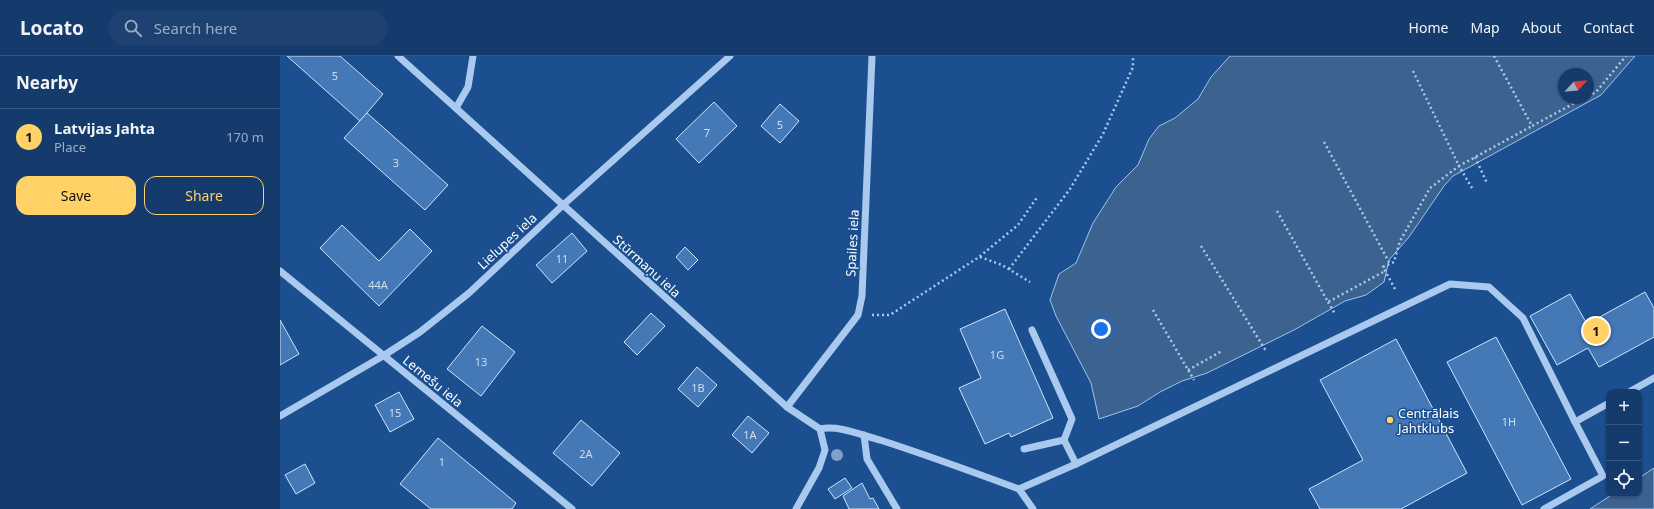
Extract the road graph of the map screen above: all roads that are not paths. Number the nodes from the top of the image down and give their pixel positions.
1 (398, 56) edge
2 (473, 56) edge
3 (730, 56) edge
4 (872, 56) edge
5 (456, 108) junction
6 (562, 206) junction
7 (280, 271) edge
8 (1032, 330) dead end
9 (383, 356) junction
10 (1654, 378) edge
11 (1634, 389) edge
12 (1606, 405) edge
13 (787, 407) junction
14 (280, 416) edge
15 (1575, 422) junction
16 (820, 429) junction
17 (864, 435) junction
18 (1064, 440) junction
19 (1024, 449) dead end
20 (1076, 464) junction
21 (1020, 489) junction
22 (572, 509) edge
23 (796, 509) edge
24 (897, 509) edge
25 (1033, 509) edge
26 (1544, 509) edge

1 - 5 street, Stūrmaņu iela
2 - 5 street
3 - 6 street, Lielupes iela
4 - 13 street, Spailes iela
5 - 6 street, Stūrmaņu iela
6 - 9 street, Lielupes iela
6 - 13 street, Stūrmaņu iela
7 - 9 street, Lemešu iela
8 - 18 street
9 - 14 street, Lielupes iela
9 - 22 street, Lemešu iela
10 - 11 street
12 - 15 street
13 - 16 street, Stūrmaņu iela
15 - 20 street
15 - 26 street
16 - 17 street
16 - 23 street
17 - 21 street
17 - 24 street
18 - 19 street
18 - 20 street
20 - 21 street
21 - 25 street

